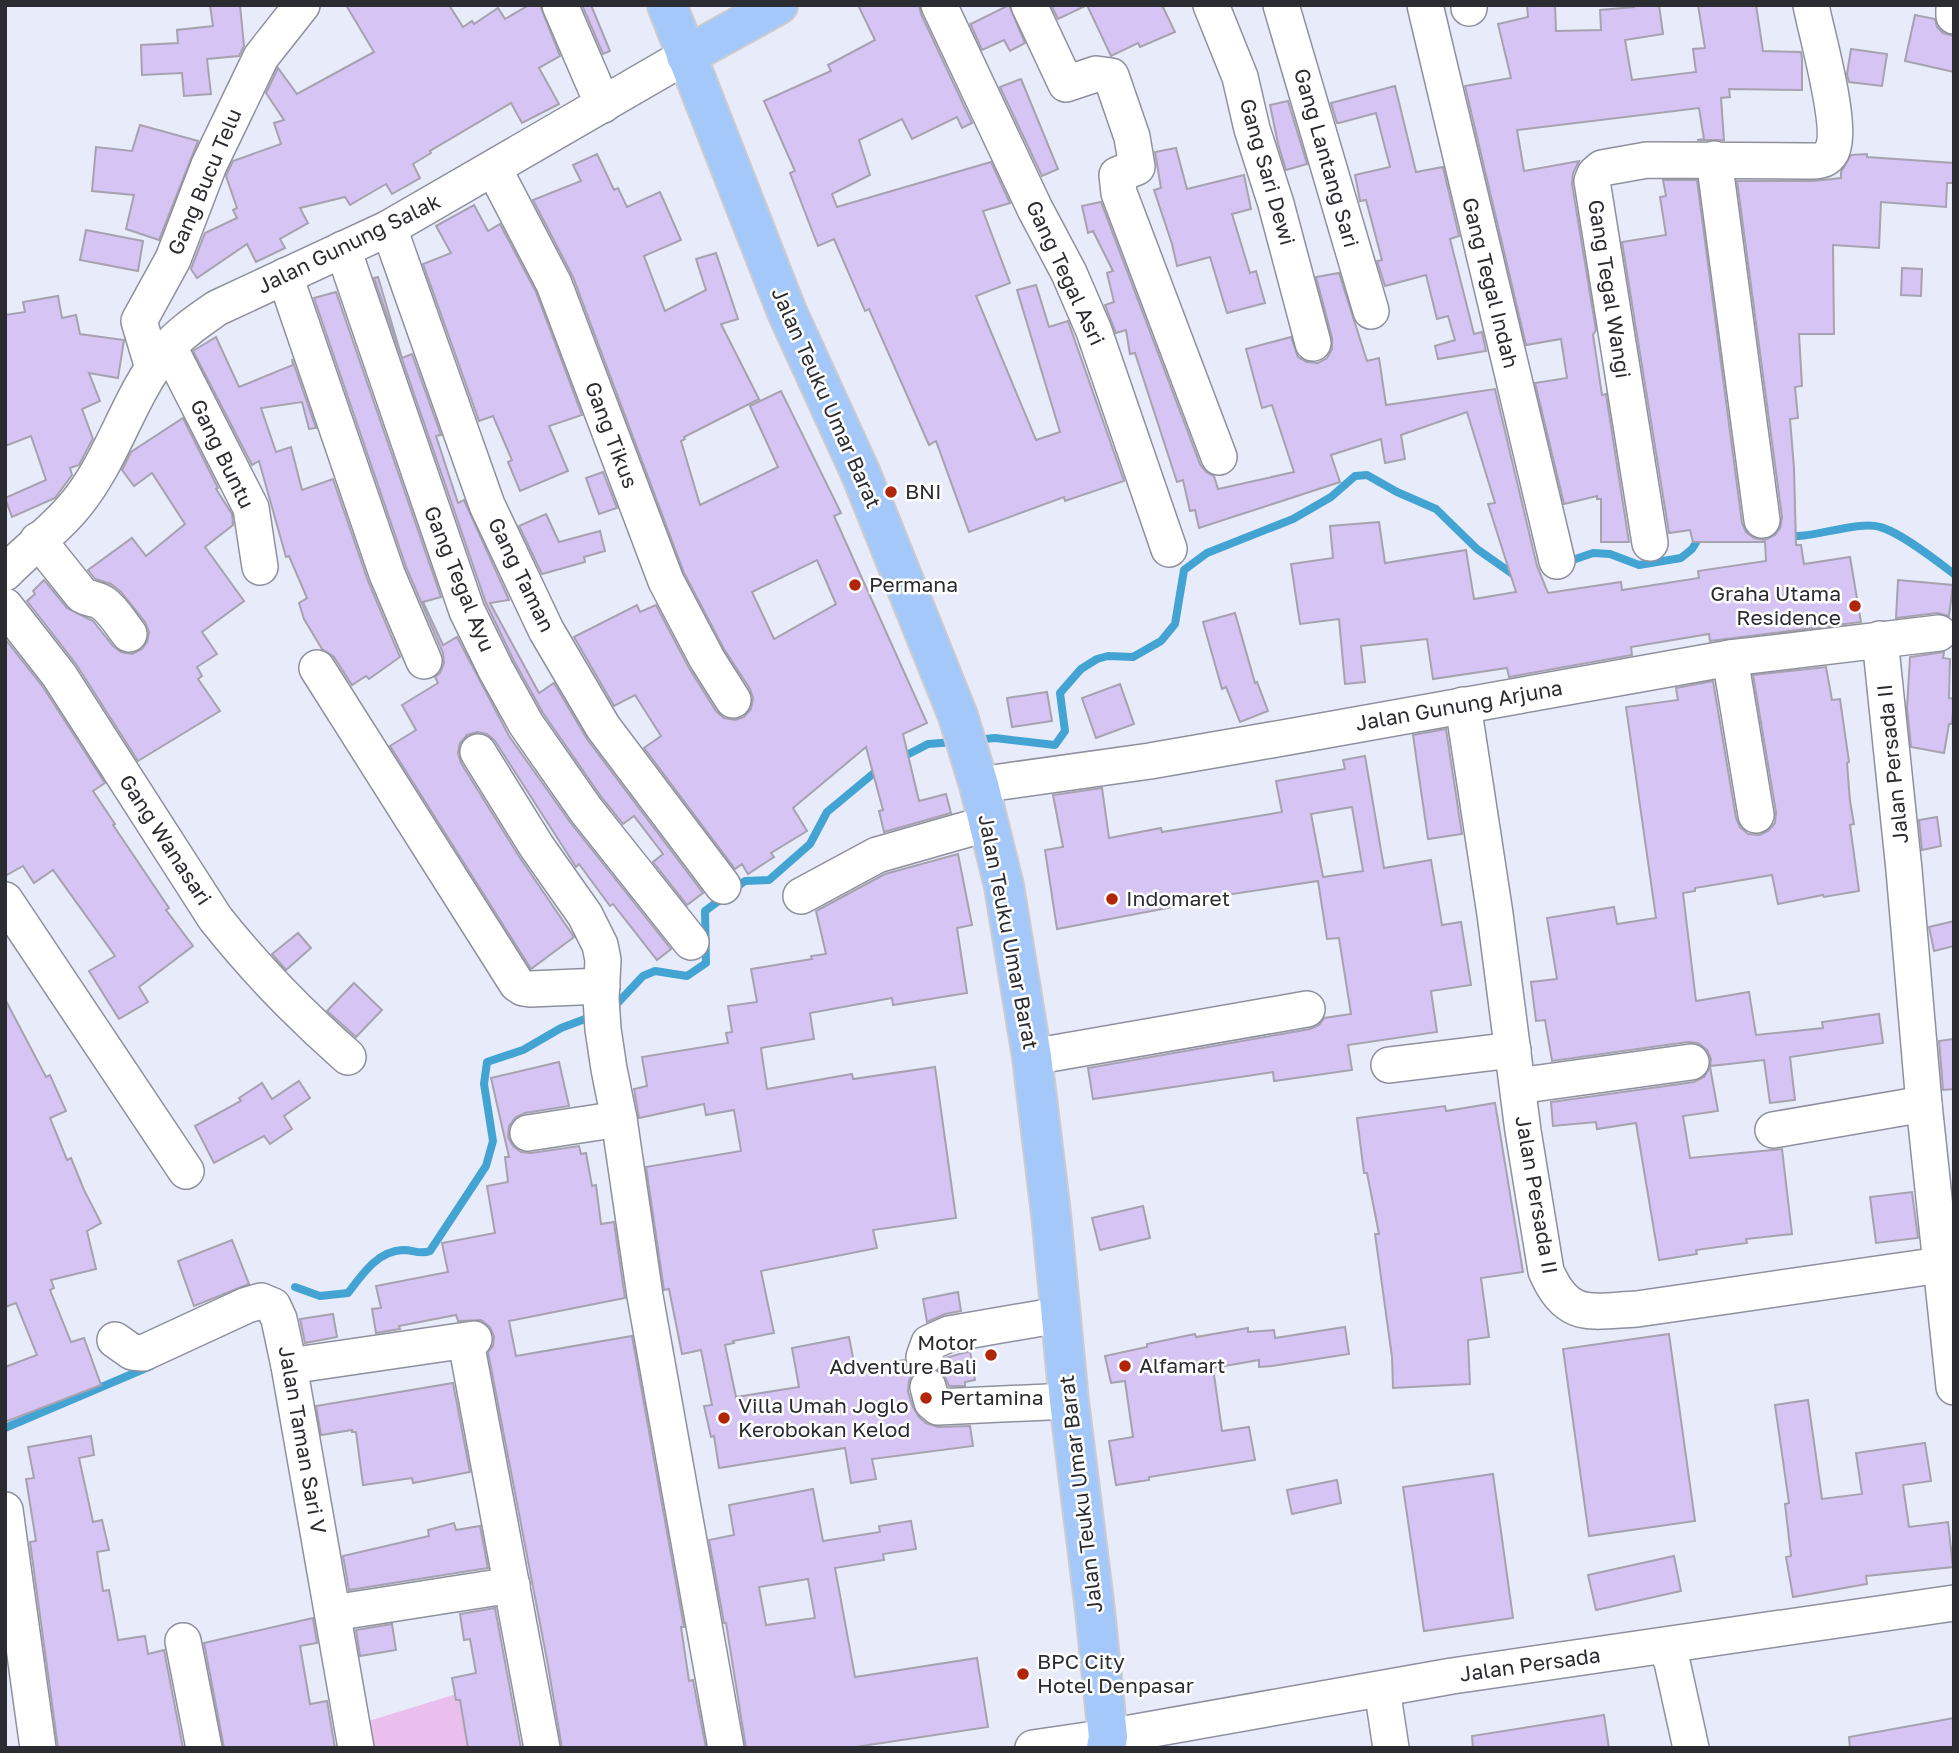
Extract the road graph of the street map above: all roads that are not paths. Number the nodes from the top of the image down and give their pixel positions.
1 (302, 5) edge
2 (561, 5) edge
3 (667, 5) edge
4 (778, 5) edge
5 (939, 5) edge
6 (1028, 5) edge
7 (1212, 5) edge
8 (1281, 5) edge
9 (1425, 5) edge
10 (1811, 5) edge
11 (1954, 9) edge
12 (1954, 16) edge
13 (685, 56) junction
14 (603, 105) junction
15 (1714, 159) junction
16 (494, 169) junction
17 (389, 228) junction
18 (342, 249) junction
19 (285, 275) junction
20 (1371, 311) dead end
21 (1313, 343) dead end
22 (161, 357) junction
23 (1219, 457) dead end
24 (1762, 520) dead end
25 (1650, 543) dead end
26 (1169, 550) dead end
27 (16, 555) edge
28 (1557, 561) dead end
29 (260, 567) dead end
30 (5, 606) edge
31 (1939, 633) dead end
32 (129, 634) dead end
33 (1880, 639) junction
34 (1730, 658) junction
35 (424, 662) dead end
36 (317, 668) dead end
37 (733, 700) dead end
38 (1463, 705) junction
39 (478, 752) dead end
40 (977, 778) junction
41 (1756, 815) dead end
42 (989, 823) junction
43 (723, 886) dead end
44 (801, 896) dead end
45 (5, 900) edge
46 (691, 942) dead end
47 (602, 1005) junction
48 (1307, 1009) dead end
49 (1513, 1050) junction
50 (1032, 1056) junction
51 (348, 1057) dead end
52 (1691, 1062) dead end
53 (1389, 1065) dead end
54 (1518, 1086) junction
55 (1924, 1104) junction
56 (619, 1119) junction
57 (1773, 1130) dead end
58 (528, 1133) dead end
59 (186, 1171) dead end
60 (1948, 1264) edge
61 (1059, 1315) junction
62 (115, 1340) dead end
63 (289, 1366) junction
64 (1954, 1387) edge
65 (1069, 1401) junction
66 (5, 1510) edge
67 (512, 1585) junction
68 (1954, 1602) edge
69 (333, 1613) junction
70 (183, 1642) dead end
71 (1665, 1646) junction
72 (1382, 1689) junction
73 (1107, 1743) edge
74 (38, 1748) edge
75 (204, 1748) edge
76 (356, 1748) edge
77 (542, 1748) edge
78 (726, 1748) edge
79 (1033, 1748) edge
80 (1391, 1748) edge
81 (1691, 1748) edge

1 - 22 street, Gang Bucu Telu
2 - 14 street
3 - 13 main road, Jalan Teuku Umar Barat
4 - 13 main road, Jalan Gunung Salak
5 - 26 street, Gang Tegal Asri
6 - 23 street
7 - 21 street, Gang Sari Dewi
8 - 20 street, Gang Lantang Sari
9 - 28 street, Gang Tegal Indah
10 - 15 street, Gang Tegal Wangi
11 - 12 street
13 - 14 street, Jalan Gunung Salak
13 - 40 main road, Jalan Teuku Umar Barat
14 - 16 street, Jalan Gunung Salak
15 - 24 street
15 - 25 street, Gang Tegal Wangi
16 - 17 street, Jalan Gunung Salak
16 - 37 street, Gang Tikus
17 - 18 street, Jalan Gunung Salak
17 - 43 street, Gang Taman
18 - 19 street, Jalan Gunung Salak
18 - 46 street, Gang Tegal Ayu
19 - 22 street, Jalan Gunung Salak
19 - 35 street
22 - 27 street, Jalan Gunung Salak
22 - 29 street, Gang Buntu
27 - 32 street
30 - 51 street, Gang Wanasari
31 - 33 street, Jalan Gunung Arjuna
33 - 34 street, Jalan Gunung Arjuna
33 - 55 street, Jalan Persada II
34 - 38 street, Jalan Gunung Arjuna
34 - 41 street
36 - 47 street
38 - 40 street, Jalan Gunung Arjuna
38 - 49 street, Jalan Persada II
39 - 47 street
40 - 42 main road, Jalan Teuku Umar Barat
42 - 44 street
42 - 50 main road, Jalan Teuku Umar Barat
45 - 59 street
47 - 56 street
48 - 50 street
49 - 53 street
49 - 54 street, Jalan Persada II
50 - 61 main road, Jalan Teuku Umar Barat
52 - 54 street
54 - 60 street, Jalan Persada II
55 - 57 street
55 - 60 street, Jalan Persada II
56 - 58 street
56 - 78 street
60 - 64 street, Jalan Persada II
61 - 65 main road, Jalan Teuku Umar Barat
61 - 65 street
62 - 63 street, Jalan Taman Sari V
63 - 67 street
63 - 69 street, Jalan Taman Sari V
65 - 73 main road, Jalan Teuku Umar Barat
66 - 74 street
67 - 69 street
67 - 77 street
68 - 71 street, Jalan Persada
69 - 76 street, Jalan Taman Sari V
70 - 75 street
71 - 72 street, Jalan Persada
71 - 81 street
72 - 73 street, Jalan Persada
72 - 80 street
73 - 79 street, Jalan Persada

